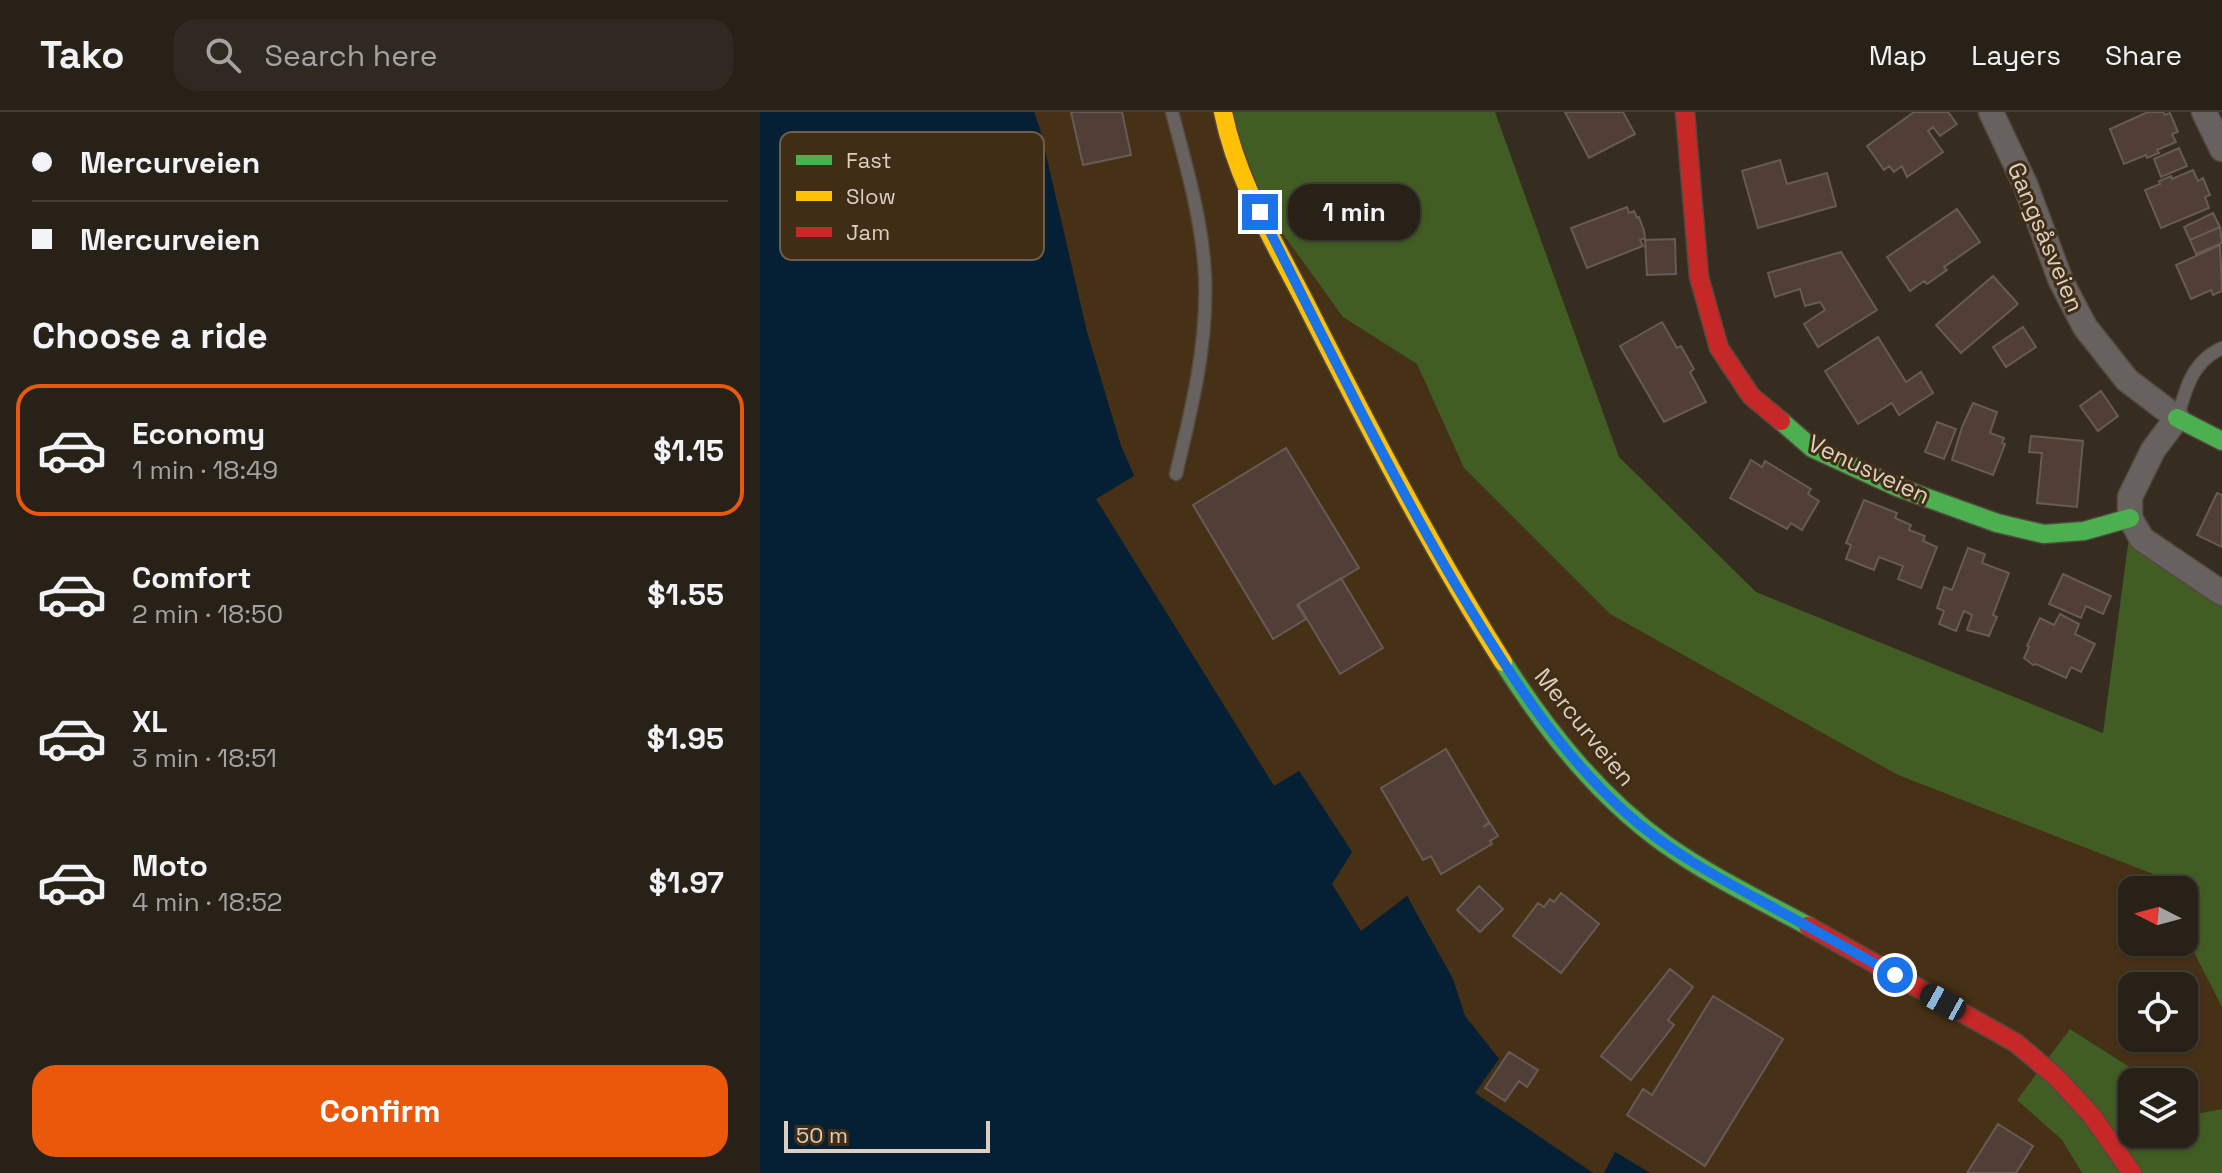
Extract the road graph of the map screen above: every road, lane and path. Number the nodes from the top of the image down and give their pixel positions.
1 (1172, 112) edge
2 (1223, 112) edge
3 (1685, 112) edge
4 (1991, 112) edge
5 (2204, 112) edge
6 (2222, 149) edge
7 (2222, 348) edge
8 (2177, 418) junction
9 (2222, 441) edge
10 (1176, 474) dead end
11 (2130, 518) junction
12 (2222, 593) edge
13 (2132, 1173) edge

1 - 10 lane
2 - 13 main road, Mercurveien
3 - 11 main road, Venusveien
4 - 8 street, Gangsåsveien
5 - 6 street
7 - 8 lane
8 - 9 main road, Gangsåsveien
8 - 11 street
11 - 12 street

